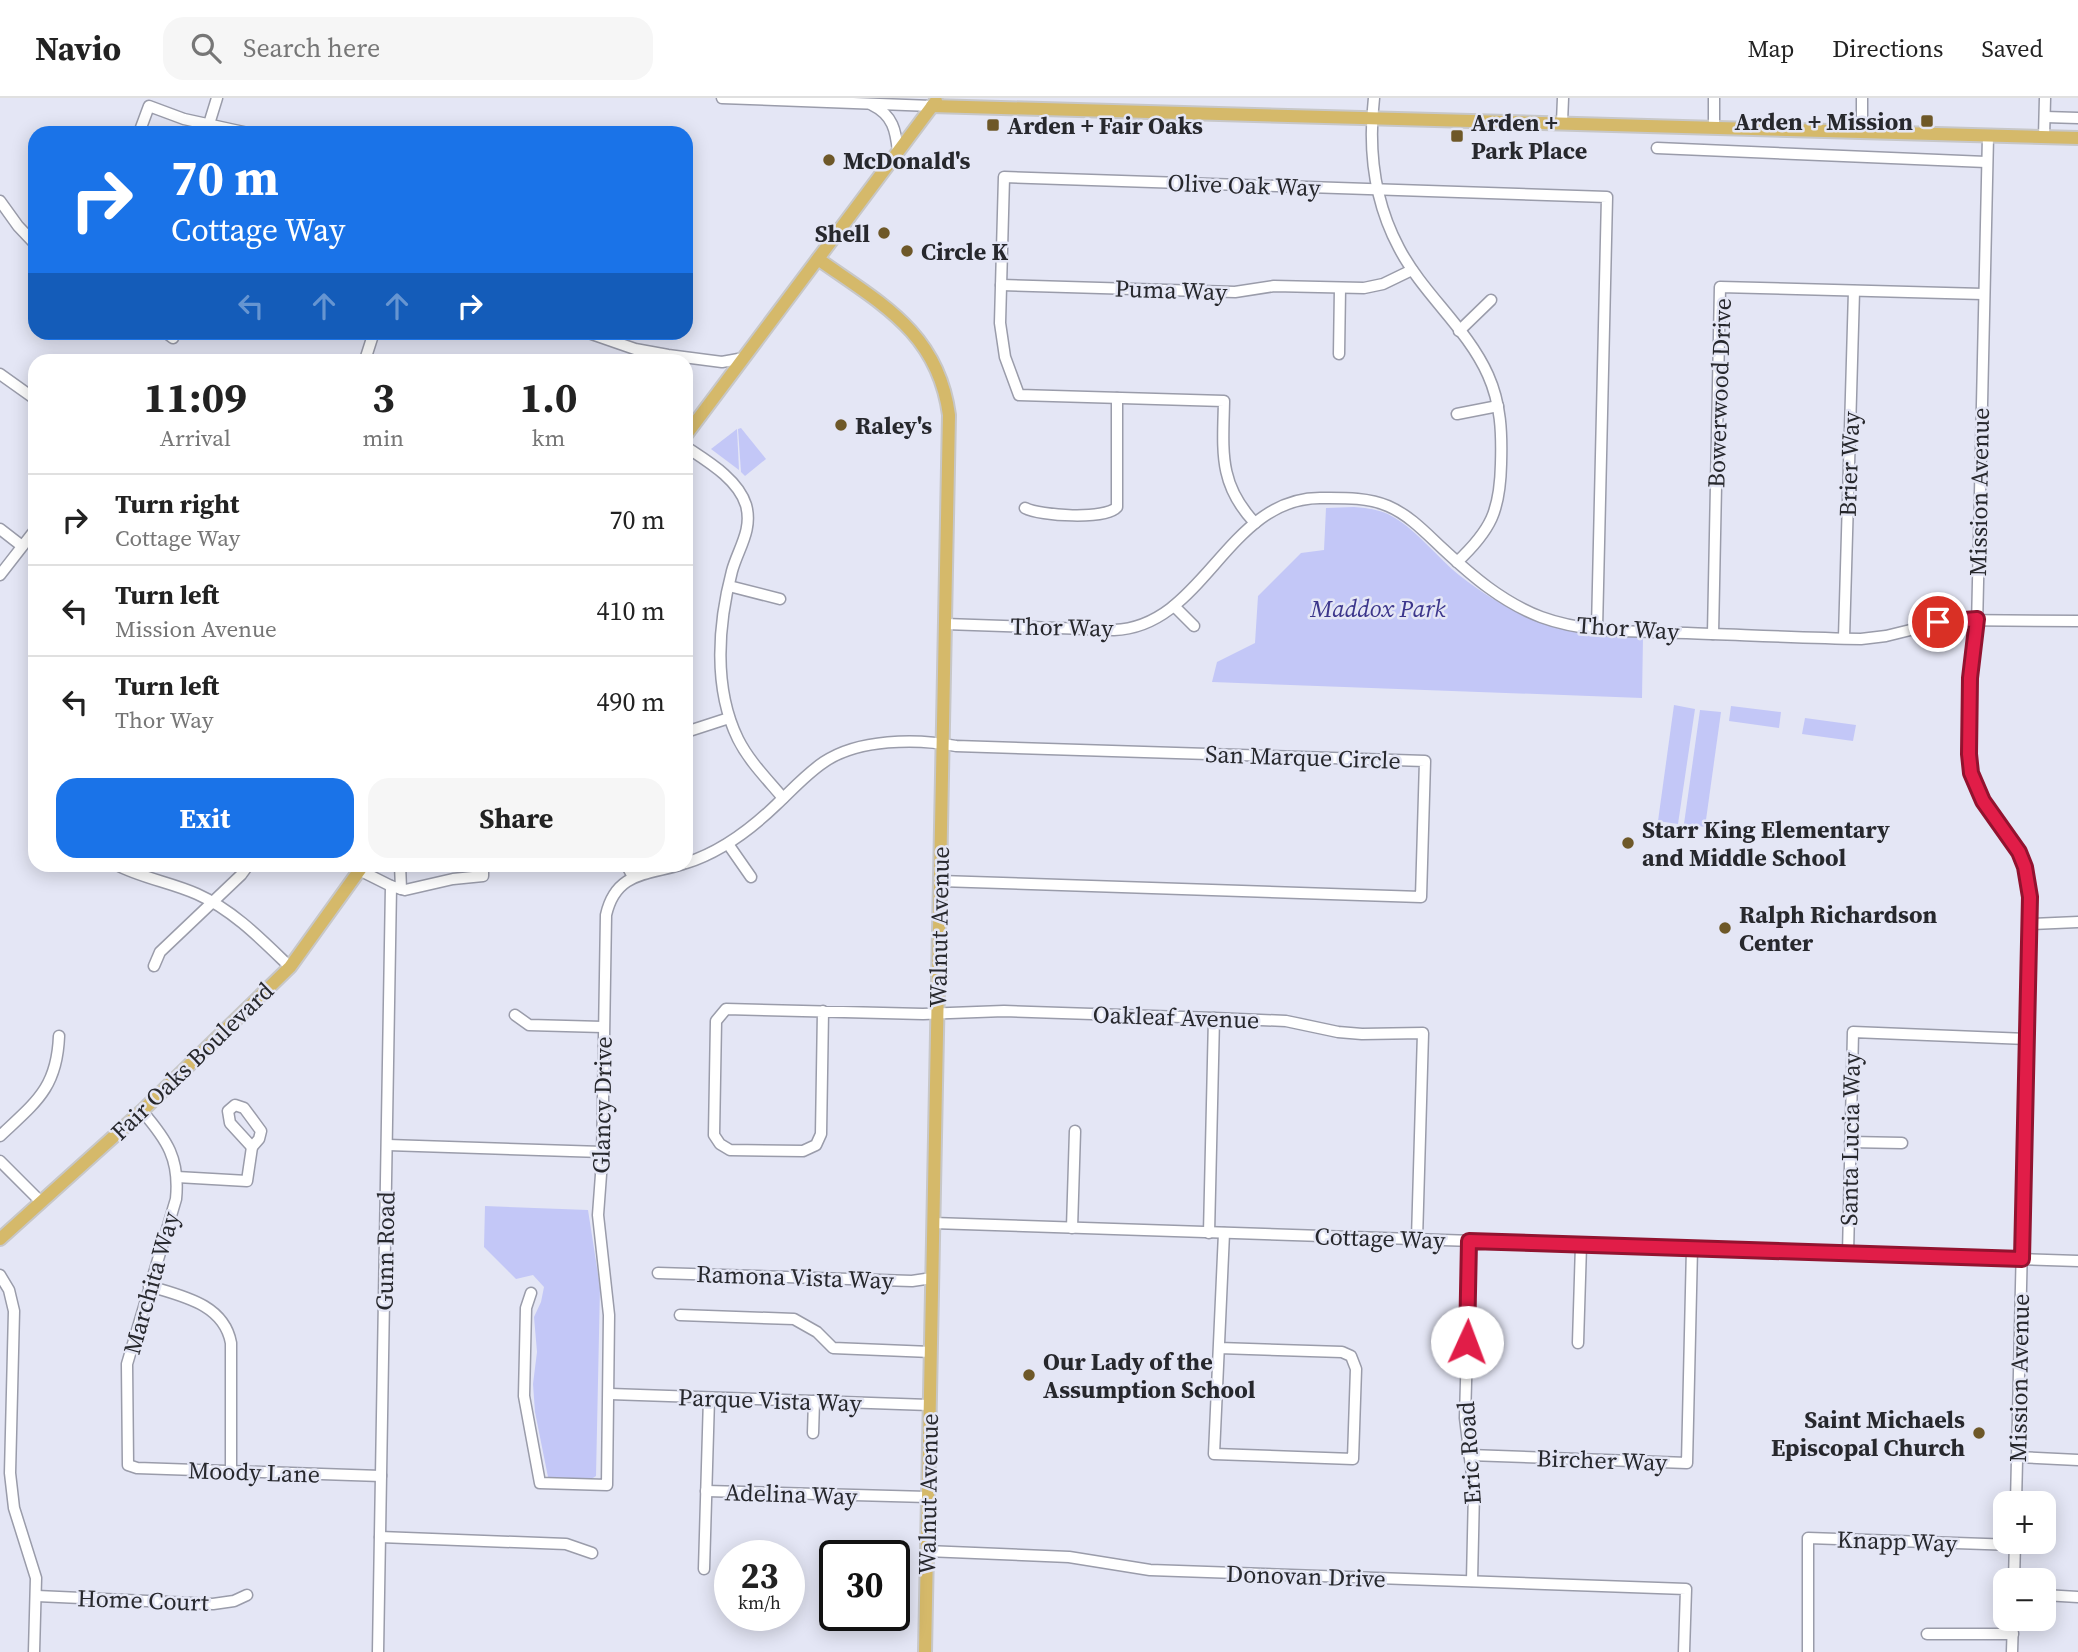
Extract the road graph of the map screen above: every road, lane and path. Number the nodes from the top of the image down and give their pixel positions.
1 (217, 98) edge
2 (722, 98) edge
3 (986, 98) edge
4 (1374, 98) edge
5 (1563, 98) edge
6 (1714, 98) edge
7 (1863, 98) edge
8 (2045, 98) edge
9 (935, 102) edge
10 (868, 103) junction
11 (1004, 108) junction
12 (1373, 117) junction
13 (2045, 117) junction
14 (2078, 118) edge
15 (1562, 122) junction
16 (209, 124) junction
17 (142, 126) edge
18 (218, 126) edge
19 (1713, 127) junction
20 (1862, 131) junction
21 (1988, 136) junction
22 (2044, 137) junction
23 (2078, 138) edge
24 (1657, 148) dead end
25 (898, 152) junction
26 (1986, 162) junction
27 (1377, 189) junction
28 (0, 201) edge
29 (28, 236) edge
30 (818, 259) junction
31 (1412, 270) junction
32 (1001, 285) junction
33 (1339, 288) junction
34 (1854, 291) junction
35 (1983, 294) junction
36 (1491, 300) dead end
37 (1460, 331) junction
38 (609, 340) edge
39 (662, 354) edge
40 (1339, 354) dead end
41 (693, 358) edge
42 (744, 358) junction
43 (0, 374) edge
44 (28, 395) edge
45 (1117, 398) junction
46 (1498, 406) junction
47 (1457, 414) dead end
48 (693, 426) edge
49 (693, 452) edge
50 (1025, 508) dead end
51 (1255, 523) junction
52 (0, 529) edge
53 (28, 539) edge
54 (22, 546) junction
55 (1457, 562) junction
56 (0, 575) edge
57 (729, 586) junction
58 (780, 599) dead end
59 (1174, 606) junction
60 (1977, 619) junction
61 (2078, 621) edge
62 (945, 624) junction
63 (1194, 626) dead end
64 (1597, 629) junction
65 (1713, 634) junction
66 (1844, 638) junction
67 (729, 718) junction
68 (693, 730) edge
69 (942, 744) junction
70 (783, 797) junction
71 (728, 844) junction
72 (693, 860) edge
73 (132, 872) edge
74 (241, 872) edge
75 (357, 872) edge
76 (369, 872) edge
77 (399, 872) edge
78 (483, 872) edge
79 (630, 872) edge
80 (653, 872) edge
81 (633, 877) junction
82 (751, 877) dead end
83 (940, 881) junction
84 (396, 888) junction
85 (212, 902) junction
86 (2078, 922) edge
87 (2030, 924) junction
88 (154, 966) dead end
89 (290, 967) junction
90 (823, 1011) junction
91 (937, 1012) junction
92 (515, 1015) dead end
93 (1214, 1018) junction
94 (603, 1027) junction
95 (60, 1036) dead end
96 (2027, 1039) junction
97 (142, 1111) junction
98 (1074, 1131) dead end
99 (0, 1136) edge
100 (1850, 1142) junction
101 (1902, 1143) dead end
102 (387, 1145) junction
103 (252, 1147) dead end
104 (602, 1152) junction
105 (0, 1161) edge
106 (177, 1177) junction
107 (40, 1201) junction
108 (933, 1223) junction
109 (1072, 1228) junction
110 (1209, 1233) junction
111 (1224, 1233) junction
112 (0, 1239) edge
113 (1417, 1239) junction
114 (1469, 1241) junction
115 (1581, 1245) junction
116 (1692, 1248) junction
117 (1848, 1254) junction
118 (2022, 1259) junction
119 (2078, 1261) edge
120 (658, 1273) dead end
121 (0, 1275) edge
122 (932, 1278) junction
123 (149, 1286) junction
124 (531, 1293) dead end
125 (680, 1315) dead end
126 (1578, 1343) dead end
127 (1219, 1348) junction
128 (930, 1352) junction
129 (610, 1394) junction
130 (709, 1398) junction
131 (814, 1401) junction
132 (929, 1405) junction
133 (813, 1433) dead end
134 (1469, 1455) junction
135 (2017, 1457) junction
136 (2078, 1460) edge
137 (128, 1465) joint
138 (231, 1471) junction
139 (381, 1476) junction
140 (706, 1491) junction
141 (2016, 1491) edge
142 (928, 1497) junction
143 (380, 1537) junction
144 (1993, 1542) edge
145 (926, 1551) junction
146 (592, 1553) dead end
147 (704, 1569) dead end
148 (1472, 1581) junction
149 (247, 1595) dead end
150 (37, 1596) junction
151 (2056, 1596) edge
152 (2078, 1597) edge
153 (1927, 1634) dead end
154 (2013, 1634) joint
155 (34, 1652) edge
156 (378, 1652) edge
157 (925, 1652) edge
158 (1684, 1652) edge
159 (1808, 1652) edge
160 (2012, 1652) edge

1 - 16 street
2 - 10 street
3 - 11 main road
4 - 12 street
5 - 15 street
6 - 19 street
7 - 20 street
8 - 13 street
9 - 10 street
9 - 11 main road
9 - 25 main road
10 - 25 street
11 - 12 main road
12 - 15 main road
12 - 27 street
13 - 14 street
13 - 22 street
15 - 19 main road
16 - 17 street
16 - 18 street
19 - 20 main road
20 - 21 main road
21 - 22 main road
21 - 26 street, Mission Avenue
22 - 23 main road
24 - 26 street
25 - 30 main road
26 - 35 street, Mission Avenue
27 - 31 street
27 - 32 street, Olive Oak Way
27 - 64 street, Olive Oak Way
28 - 29 street
30 - 42 main road
30 - 62 main road, Walnut Avenue
31 - 33 street, Puma Way
31 - 37 street
32 - 33 street, Puma Way
32 - 45 street, Olive Oak Way
33 - 40 street
34 - 35 street, Bowerwood Drive
34 - 65 street, Bowerwood Drive
34 - 66 street, Brier Way
35 - 60 street, Mission Avenue
36 - 37 street
37 - 46 street
38 - 39 street
41 - 42 street
42 - 48 main road
43 - 44 street
45 - 50 street
45 - 51 street, Olive Oak Way
46 - 47 street
46 - 55 street
49 - 57 street
51 - 55 street, Thor Way
51 - 59 street, Thor Way
52 - 54 street
53 - 54 street
54 - 56 street
55 - 64 street, Thor Way
57 - 58 street
57 - 67 street
59 - 62 street, Thor Way
59 - 63 street
60 - 61 street, Thor Way
60 - 66 street, Thor Way
60 - 87 street, Mission Avenue
62 - 69 main road, Walnut Avenue
64 - 65 street, Thor Way
65 - 66 street, Thor Way
67 - 68 street
67 - 70 street
69 - 70 street
69 - 83 main road, Walnut Avenue
69 - 83 street, San Marque Circle
70 - 71 street
71 - 72 street
71 - 82 street
73 - 85 street
74 - 85 street
75 - 89 main road, Fair Oaks Boulevard
76 - 84 street
77 - 84 street, Gunn Road
78 - 84 street
79 - 81 street
80 - 81 street
81 - 94 street, Glancy Drive
83 - 91 main road, Walnut Avenue
84 - 102 street, Gunn Road
85 - 88 street
85 - 89 street
86 - 87 street
87 - 96 street, Mission Avenue
89 - 97 main road, Fair Oaks Boulevard
90 - 90 street, Oakleaf Avenue
90 - 91 street, Oakleaf Avenue
91 - 93 street, Oakleaf Avenue
91 - 108 main road, Walnut Avenue
92 - 94 street
93 - 110 street
93 - 113 street, Oakleaf Avenue
94 - 104 street, Glancy Drive
95 - 99 street
96 - 100 street, Santa Lucia Way
96 - 118 street, Mission Avenue
97 - 106 street, Marchita Way
97 - 107 main road, Fair Oaks Boulevard
98 - 109 street
100 - 101 street
100 - 117 street, Santa Lucia Way
102 - 104 street
102 - 139 street, Gunn Road
103 - 106 street
104 - 129 street, Glancy Drive
105 - 107 street
106 - 123 street, Marchita Way
107 - 112 main road, Fair Oaks Boulevard
108 - 109 street, Cottage Way
108 - 122 main road, Walnut Avenue
109 - 110 street, Cottage Way
110 - 111 street, Cottage Way
111 - 113 street, Cottage Way
111 - 127 street
113 - 114 street, Cottage Way
114 - 115 street, Cottage Way
114 - 134 street, Eric Road
115 - 116 street, Cottage Way
115 - 126 street
116 - 117 street, Cottage Way
116 - 134 street, Bircher Way
117 - 118 street, Cottage Way
118 - 119 street, Cottage Way
118 - 135 street, Mission Avenue
120 - 122 street, Ramona Vista Way
121 - 150 street
122 - 128 main road, Walnut Avenue
123 - 137 street, Marchita Way
123 - 138 street
124 - 129 street, Glancy Drive
125 - 128 street
127 - 127 street
128 - 132 main road, Walnut Avenue
129 - 130 street, Parque Vista Way
130 - 131 street, Parque Vista Way
130 - 140 street, Adelina Way
131 - 132 street, Parque Vista Way
131 - 133 street
132 - 142 main road, Walnut Avenue
134 - 148 street, Eric Road
135 - 136 street
135 - 141 street, Mission Avenue
137 - 138 street, Moody Lane
138 - 139 street, Moody Lane
139 - 143 street, Gunn Road
140 - 142 street, Adelina Way
140 - 147 street
142 - 145 main road, Walnut Avenue
143 - 146 street
143 - 156 street, Gunn Road
144 - 159 street, Knapp Way
145 - 148 street, Donovan Drive
145 - 157 main road, Walnut Avenue
148 - 158 street, Donovan Drive
149 - 150 street, Home Court
150 - 155 street
151 - 152 street
153 - 154 street
154 - 160 street

